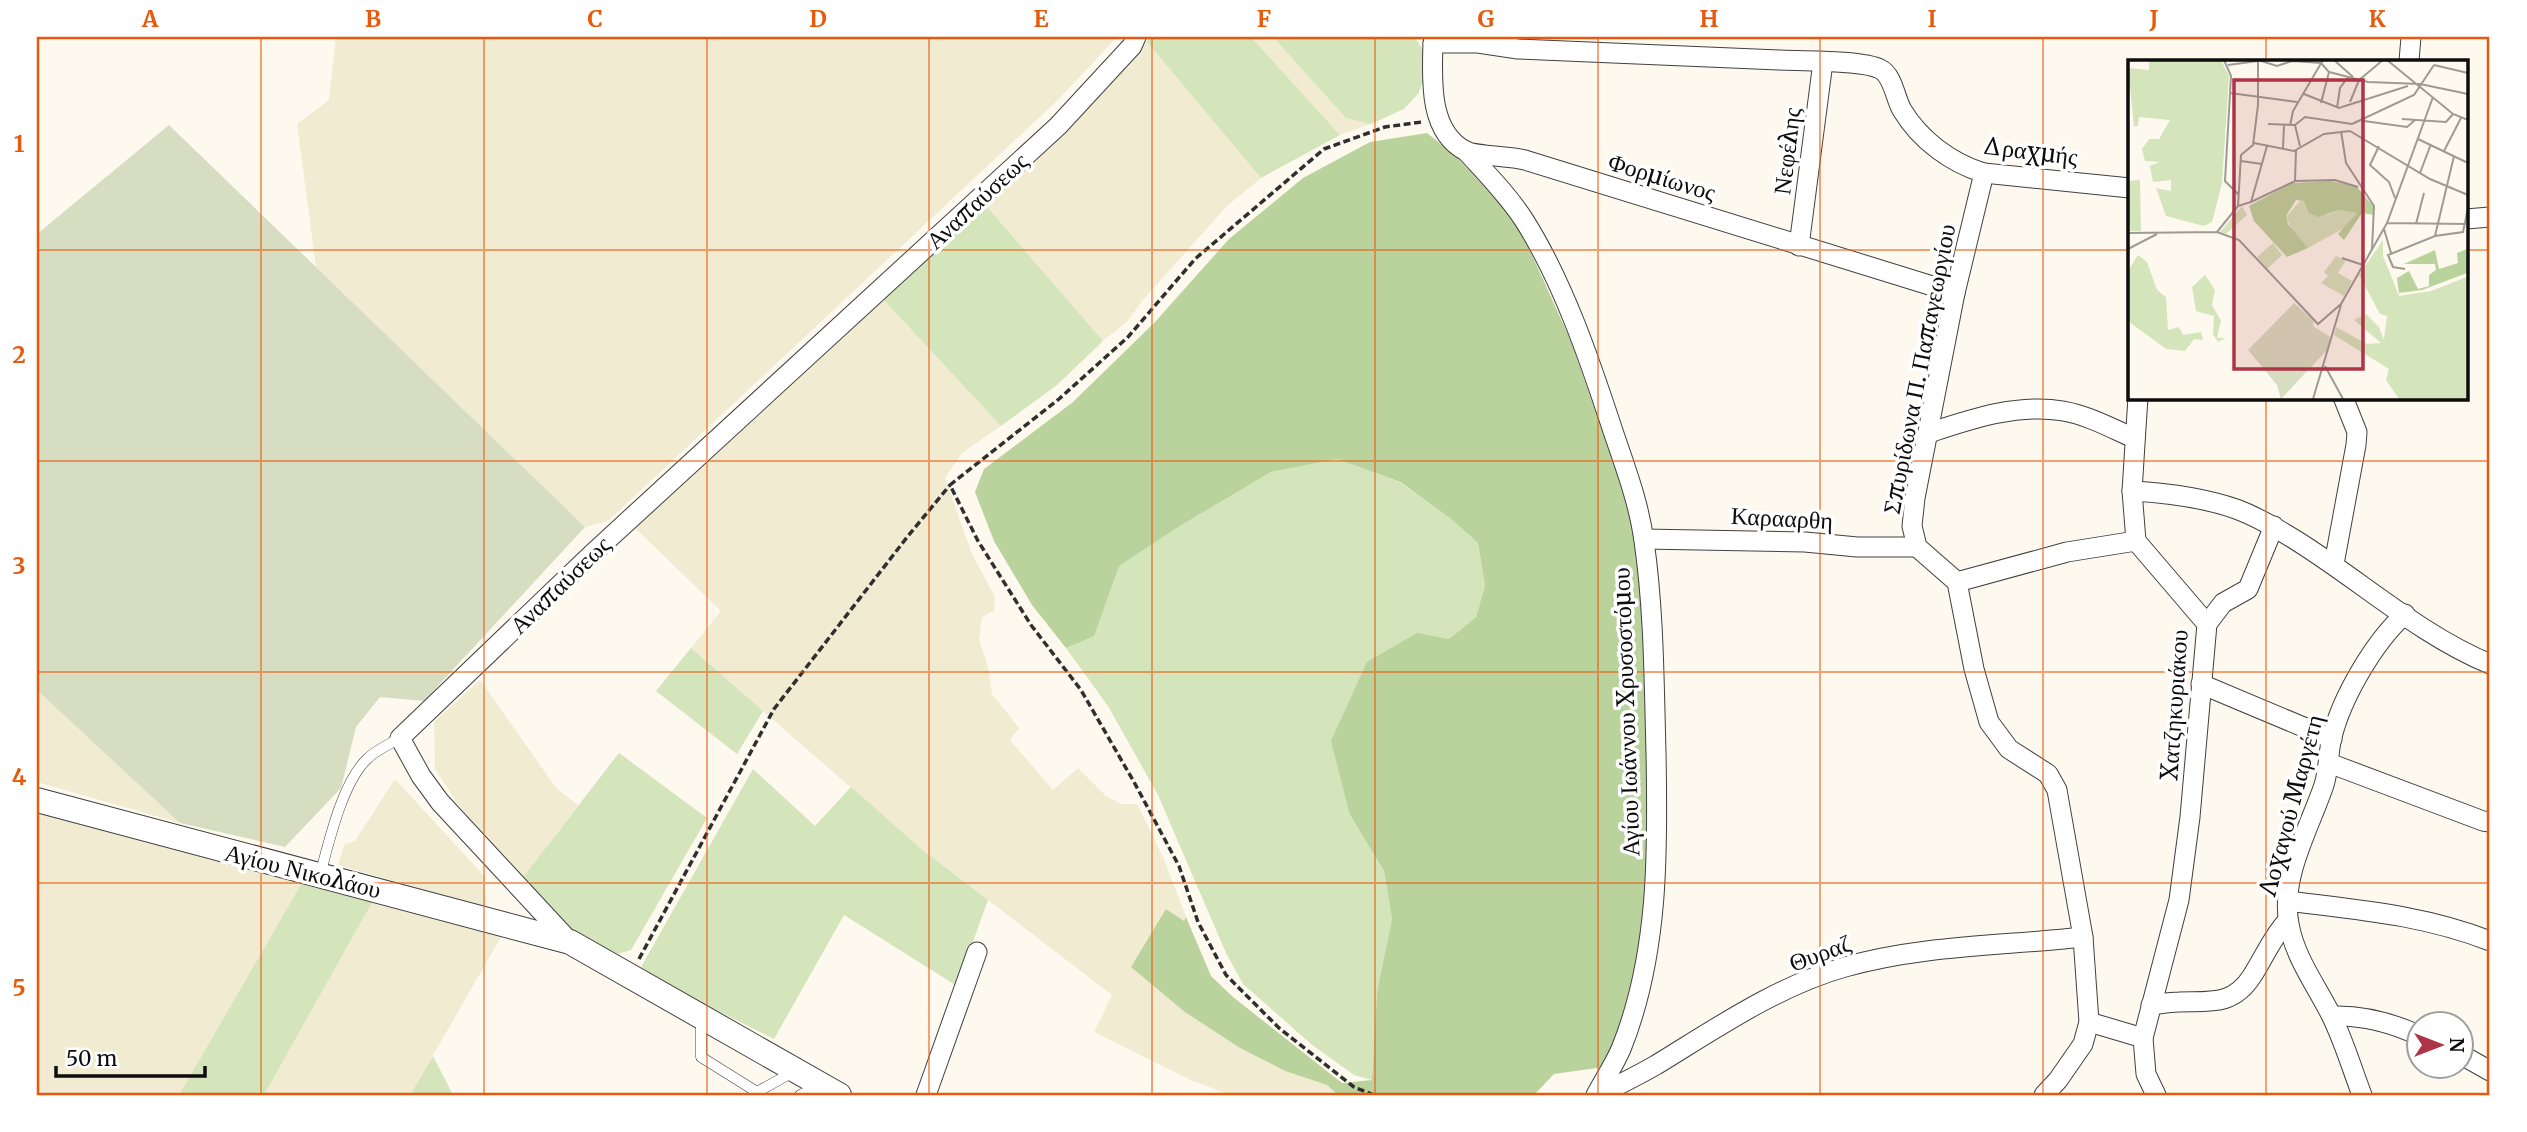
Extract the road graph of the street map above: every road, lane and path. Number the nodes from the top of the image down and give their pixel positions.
1 (1136, 37) edge
2 (2411, 37) edge
3 (1429, 40) edge
4 (1523, 43) edge
5 (2409, 60) edge
6 (1823, 62) junction
7 (1438, 120) junction
8 (1466, 151) junction
9 (1984, 173) junction
10 (2128, 188) edge
11 (2490, 217) edge
12 (2468, 219) edge
13 (1800, 246) junction
14 (1955, 293) junction
15 (2138, 399) edge
16 (2344, 399) edge
17 (1929, 433) junction
18 (2134, 438) junction
19 (950, 485) junction
20 (2132, 491) junction
21 (2274, 527) junction
22 (1644, 539) junction
23 (2136, 541) junction
24 (1917, 547) junction
25 (2334, 564) junction
26 (1957, 582) junction
27 (2405, 614) junction
28 (2207, 624) junction
29 (2490, 664) edge
30 (2201, 684) junction
31 (400, 738) junction
32 (2332, 739) junction
33 (2329, 763) junction
34 (38, 801) edge
35 (2490, 822) edge
36 (319, 876) junction
37 (2288, 911) junction
38 (2082, 937) junction
39 (569, 942) junction
40 (2490, 942) edge
41 (977, 951) dead end
42 (629, 976) junction
43 (2151, 1005) junction
44 (701, 1016) junction
45 (2332, 1016) junction
46 (2090, 1023) junction
47 (2404, 1028) edge
48 (2143, 1038) junction
49 (2474, 1062) edge
50 (796, 1071) junction
51 (2490, 1071) edge
52 (820, 1092) edge
53 (926, 1095) edge
54 (1374, 1095) edge
55 (1597, 1095) edge
56 (2044, 1095) edge
57 (2156, 1095) edge
58 (2362, 1095) edge

1 - 31 street, Αναπαύσεως
2 - 5 street
3 - 4 street
3 - 7 street
4 - 6 street
6 - 9 street, Δραχμής
6 - 13 street, Νεφέλης
7 - 8 street
7 - 19 path
8 - 13 street, Φορμίωνος
8 - 22 street, Αγίου Ιωάννου Χρυσοστόμου
9 - 10 street, Δραχμής
9 - 14 street, Σπυρίδωνα Π. Παπαγεωργίου
11 - 12 street
13 - 14 street, Φορμίωνος
14 - 17 street, Σπυρίδωνα Π. Παπαγεωργίου
15 - 18 street
16 - 25 street
17 - 18 street
17 - 24 street, Σπυρίδωνα Π. Παπαγεωργίου
18 - 20 street
19 - 42 path
19 - 54 path
20 - 21 street
20 - 23 street
21 - 25 street
21 - 28 street
22 - 24 street, Καρααρθη
22 - 55 street, Αγίου Ιωάννου Χρυσοστόμου
23 - 26 street
23 - 28 street, Χατζηκυριάκου
24 - 26 street, Σπυρίδωνα Π. Παπαγεωργίου
25 - 27 street
26 - 38 street
27 - 29 street
27 - 32 street, Λοχαγού Μαργέτη
28 - 30 street, Χατζηκυριάκου
30 - 32 street
30 - 43 street, Χατζηκυριάκου
31 - 36 lane
31 - 39 street
32 - 33 street, Λοχαγού Μαργέτη
33 - 35 street
33 - 37 street, Λοχαγού Μαργέτη
34 - 36 street, Αγίου Νικολάου
36 - 39 street, Αγίου Νικολάου
37 - 40 street
37 - 43 street
37 - 45 street, Λοχαγού Μαργέτη
38 - 46 street
38 - 55 street, Θυραζ
39 - 42 street
41 - 53 street
42 - 44 street
43 - 48 street, Χατζηκυριάκου
44 - 50 street
44 - 50 lane
45 - 47 street
45 - 58 street, Λοχαγού Μαργέτη
46 - 48 street
46 - 56 street
48 - 57 street, Χατζηκυριάκου
49 - 51 street
50 - 52 street

